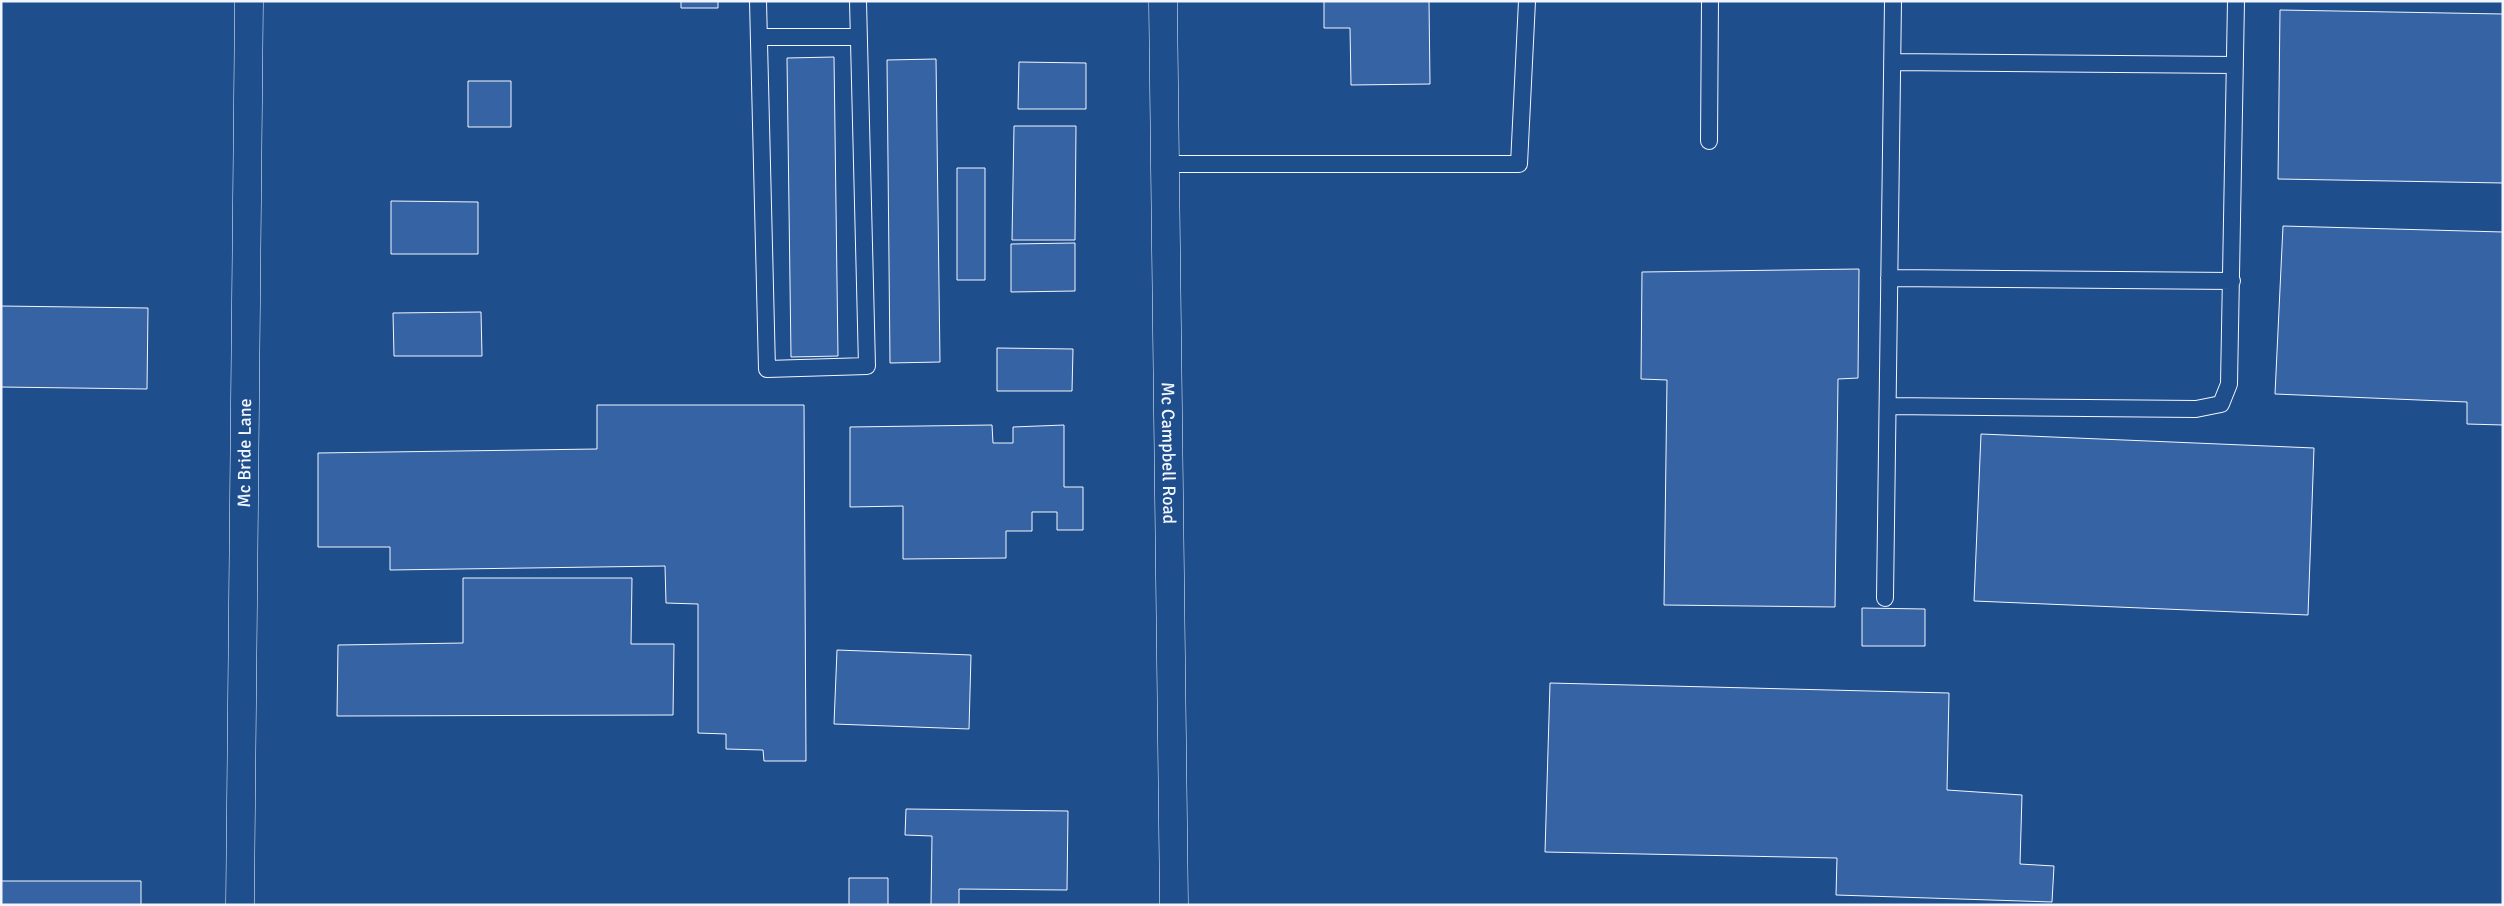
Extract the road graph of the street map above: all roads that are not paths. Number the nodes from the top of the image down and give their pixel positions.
1 (249, 1) edge
2 (758, 1) edge
3 (858, 1) edge
4 (1163, 1) edge
5 (1526, 1) edge
6 (1710, 1) edge
7 (1893, 1) edge
8 (2236, 1) edge
9 (759, 37) junction
10 (859, 37) junction
11 (1892, 62) junction
12 (2235, 65) junction
13 (1709, 141) dead end
14 (1165, 164) junction
15 (1889, 278) junction
16 (2232, 282) junction
17 (1888, 406) junction
18 (1885, 598) dead end
19 (240, 905) edge
20 (1174, 905) edge

1 - 19 street, Mc Bride Lane
2 - 9 lane
3 - 10 lane
4 - 14 street, Mc Campbell Road
5 - 14 lane
6 - 13 lane
7 - 11 lane
8 - 12 lane
9 - 10 lane
9 - 10 lane
11 - 12 lane
11 - 15 lane
12 - 16 lane
14 - 20 street, Mc Campbell Road
15 - 16 lane
15 - 17 lane
16 - 17 lane
17 - 18 lane

